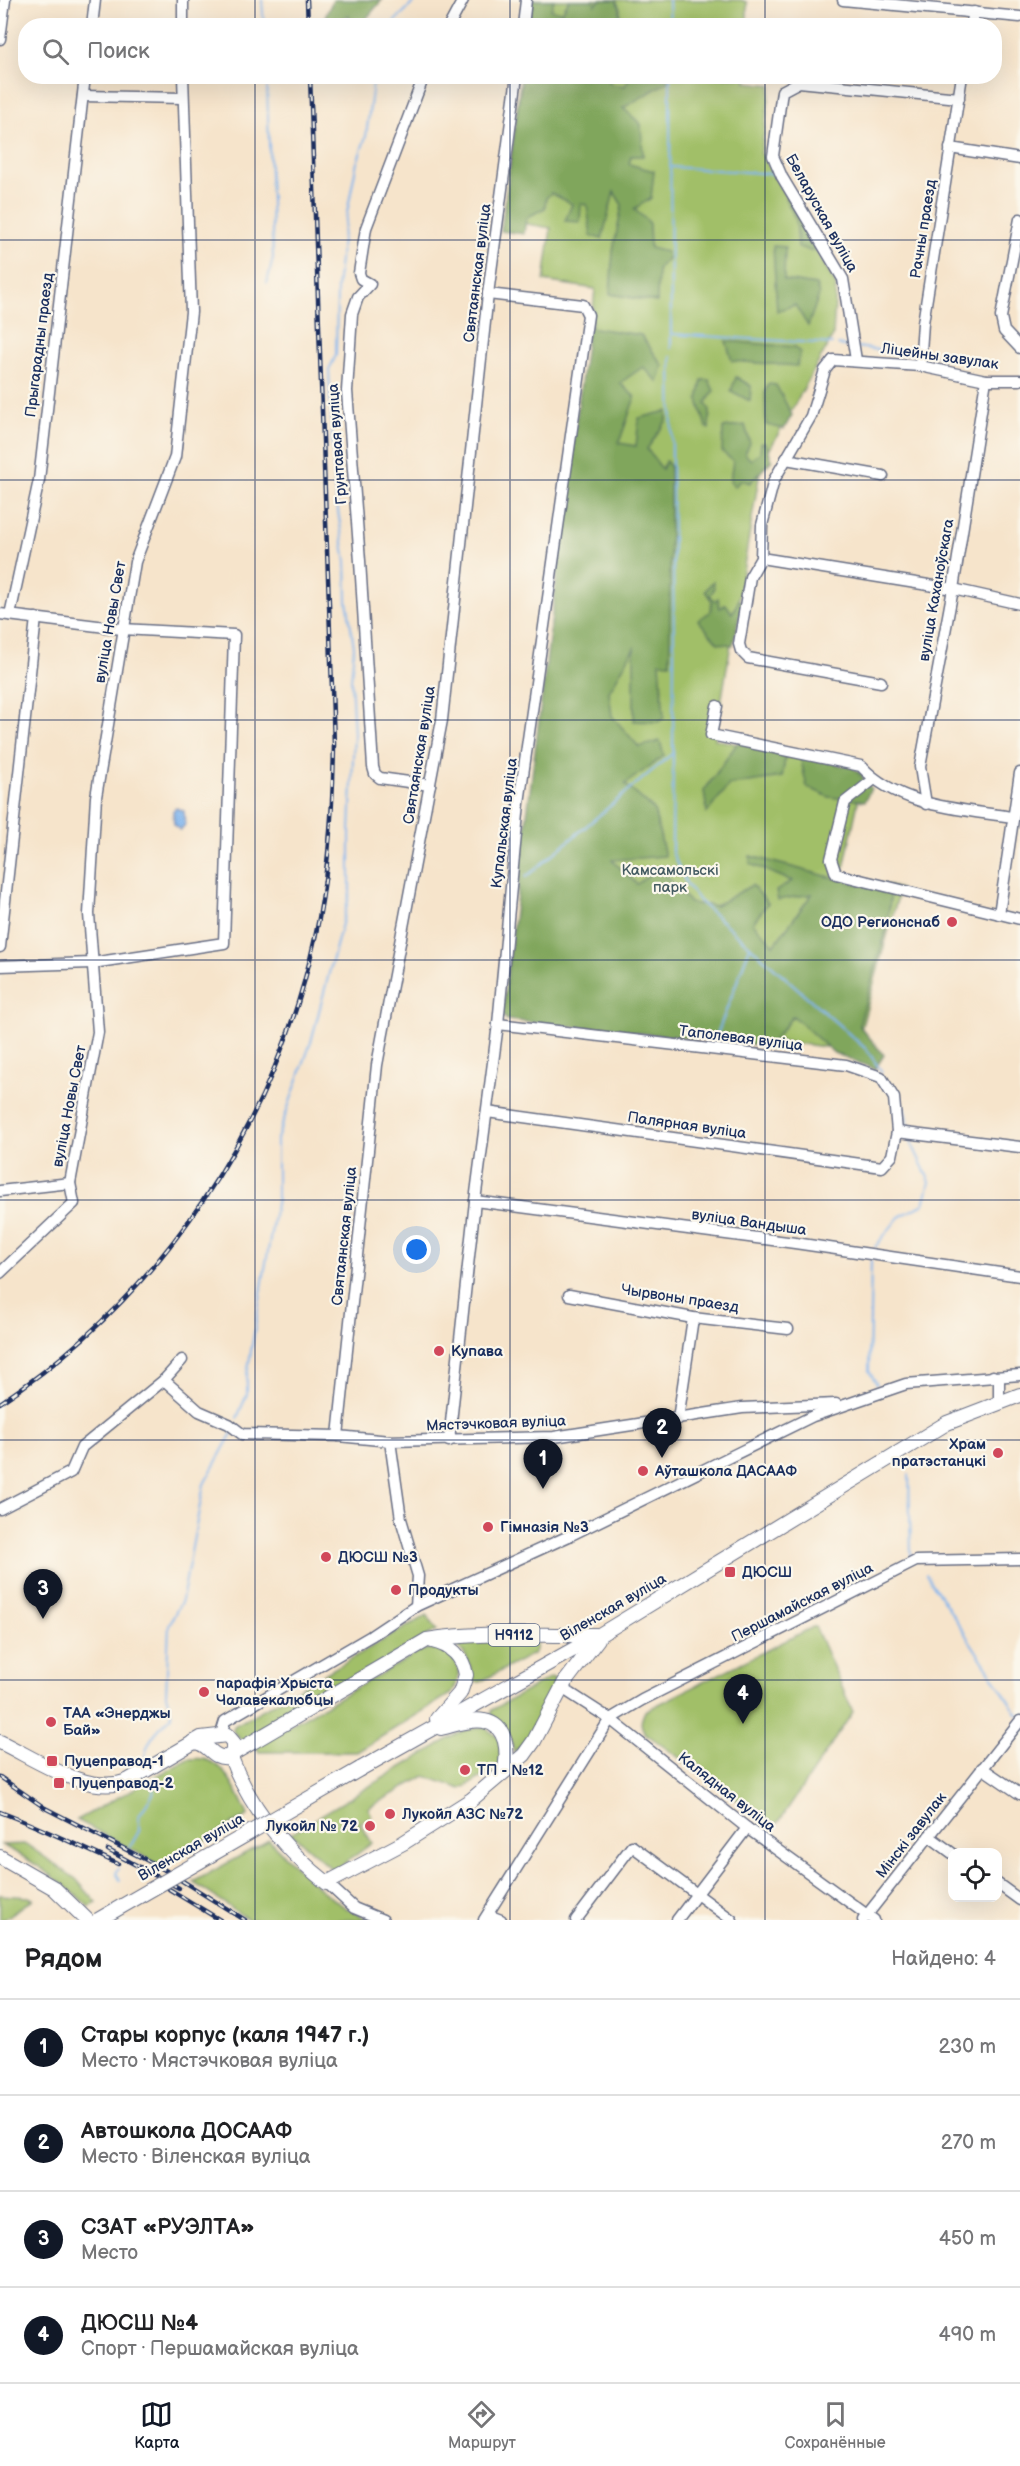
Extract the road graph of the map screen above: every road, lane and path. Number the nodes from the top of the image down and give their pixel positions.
1 (5, 0) edge
2 (95, 0) edge
3 (183, 0) edge
4 (462, 0) edge
5 (526, 0) edge
6 (843, 0) edge
7 (974, 12) junction
8 (1020, 17) edge
9 (93, 18) edge
10 (183, 18) edge
11 (453, 18) edge
12 (524, 18) edge
13 (973, 18) edge
14 (0, 39) edge
15 (85, 84) edge
16 (183, 84) edge
17 (421, 84) edge
18 (516, 84) edge
19 (795, 84) edge
20 (819, 84) edge
21 (961, 84) edge
22 (83, 96) junction
23 (183, 98) junction
24 (958, 98) junction
25 (950, 148) junction
26 (1020, 159) edge
27 (1020, 219) edge
28 (488, 294) junction
29 (1020, 348) edge
30 (856, 360) junction
31 (920, 366) junction
32 (986, 380) junction
33 (1020, 380) edge
34 (786, 459) junction
35 (883, 476) dead end
36 (761, 558) junction
37 (953, 589) junction
38 (1020, 604) edge
39 (5, 614) edge
40 (36, 618) junction
41 (122, 629) junction
42 (881, 682) dead end
43 (717, 706) dead end
44 (1020, 773) edge
45 (873, 780) junction
46 (430, 785) junction
47 (926, 804) junction
48 (1012, 817) junction
49 (999, 914) junction
50 (1020, 919) edge
51 (0, 946) edge
52 (92, 963) junction
53 (0, 966) edge
54 (498, 1024) junction
55 (487, 1112) junction
56 (897, 1132) junction
57 (1020, 1147) edge
58 (882, 1167) joint
59 (70, 1182) junction
60 (0, 1191) edge
61 (475, 1201) junction
62 (0, 1273) edge
63 (1020, 1276) edge
64 (569, 1294) dead end
65 (693, 1318) junction
66 (788, 1329) dead end
67 (182, 1360) dead end
68 (1020, 1375) edge
69 (993, 1376) junction
70 (164, 1380) junction
71 (1020, 1395) edge
72 (999, 1402) junction
73 (845, 1403) junction
74 (810, 1404) junction
75 (813, 1416) junction
76 (678, 1419) junction
77 (338, 1436) junction
78 (390, 1441) junction
79 (449, 1441) junction
80 (0, 1509) edge
81 (1020, 1559) edge
82 (416, 1606) junction
83 (601, 1634) junction
84 (427, 1640) junction
85 (562, 1688) junction
86 (610, 1719) junction
87 (1020, 1721) edge
88 (425, 1731) junction
89 (216, 1740) junction
90 (0, 1742) edge
91 (233, 1752) junction
92 (982, 1768) junction
93 (504, 1772) junction
94 (1020, 1794) edge
95 (747, 1828) junction
96 (929, 1836) junction
97 (948, 1849) edge
98 (3, 1862) edge
99 (327, 1883) junction
100 (1002, 1887) edge
101 (697, 1894) junction
102 (1020, 1900) edge
103 (486, 1918) edge
104 (868, 1918) edge
105 (87, 1920) edge
106 (98, 1920) edge
107 (383, 1920) edge
108 (501, 1920) edge
109 (576, 1920) edge
110 (677, 1920) edge
111 (732, 1920) edge

1 - 14 street
2 - 9 street
3 - 10 street
4 - 11 street
5 - 12 street
6 - 7 street
7 - 8 street
7 - 13 street
15 - 22 street, Прыгарадны праезд
16 - 23 street, вуліца Новы Свет
17 - 46 street, Грунтавая вуліца
18 - 28 street, Святаянская вуліца
19 - 30 street, Беларуская вуліца
20 - 24 street, Беларуская вуліца
21 - 24 street, Рачны праезд
22 - 23 street
22 - 39 street, Прыгарадны праезд
23 - 41 street, вуліца Новы Свет
24 - 25 street, Рачны праезд
25 - 26 street
25 - 31 street, Рачны праезд
27 - 29 street
28 - 46 street, Святаянская вуліца
28 - 54 street, Купальская вуліца
30 - 31 street, Ліцейны завулак
30 - 34 street
31 - 32 street, Ліцейны завулак
32 - 33 street, Ліцейны завулак
32 - 37 street, вуліца Каханоўскага
34 - 35 street
34 - 36 street
36 - 37 street
36 - 42 street
37 - 38 street
37 - 47 street, вуліца Каханоўскага
39 - 40 street
40 - 41 street
40 - 51 street
41 - 52 street, вуліца Новы Свет
41 - 52 street
43 - 45 street
44 - 48 street
45 - 47 street
45 - 49 street
46 - 77 street, Святаянская вуліца
47 - 48 street
48 - 49 street
49 - 50 street
52 - 53 street
52 - 59 street, вуліца Новы Свет
54 - 55 street, Купальская вуліца
54 - 56 street, Таполевая вуліца
55 - 58 street, Палярная вуліца
55 - 61 street, Купальская вуліца
56 - 57 street
56 - 58 street, Таполевая вуліца
59 - 60 street, вуліца Новы Свет
59 - 62 street, вуліца Новы Свет
61 - 63 street, вуліца Вандыша
61 - 79 street, Купальская вуліца
64 - 65 street, Чырвоны праезд
65 - 66 street, Чырвоны праезд
65 - 76 street
67 - 70 street
68 - 69 street
69 - 72 street
69 - 73 street
70 - 77 street, Мястэчковая вуліца
70 - 80 street
71 - 72 main road, Віленская вуліца
72 - 83 main road, Віленская вуліца
73 - 74 street, Мястэчковая вуліца
73 - 75 street
74 - 75 street
74 - 76 street, Мястэчковая вуліца
75 - 82 street
76 - 79 street, Мястэчковая вуліца
77 - 78 street, Мястэчковая вуліца
78 - 79 street, Мястэчковая вуліца
78 - 82 street
81 - 86 street, Першамайская вуліца
82 - 89 street
83 - 84 main road, Н9112
83 - 85 main road
83 - 88 main road, Віленская вуліца
84 - 88 main road
84 - 91 main road, Н9112
85 - 86 street, Калядная вуліца
85 - 93 main road
86 - 95 street, Калядная вуліца
86 - 103 street
87 - 92 street, Мінскі завулак
88 - 93 main road
88 - 106 main road, Віленская вуліца, bridge
89 - 90 main road
89 - 91 main road
89 - 91 main road
91 - 99 main road
92 - 94 street
92 - 96 street, Мінскі завулак
93 - 99 main road
95 - 101 street
95 - 104 street, Калядная вуліца
96 - 97 street
96 - 104 street, Мінскі завулак
98 - 105 main road
99 - 107 street
100 - 102 street
101 - 109 street
101 - 110 street
101 - 111 street
103 - 108 street

